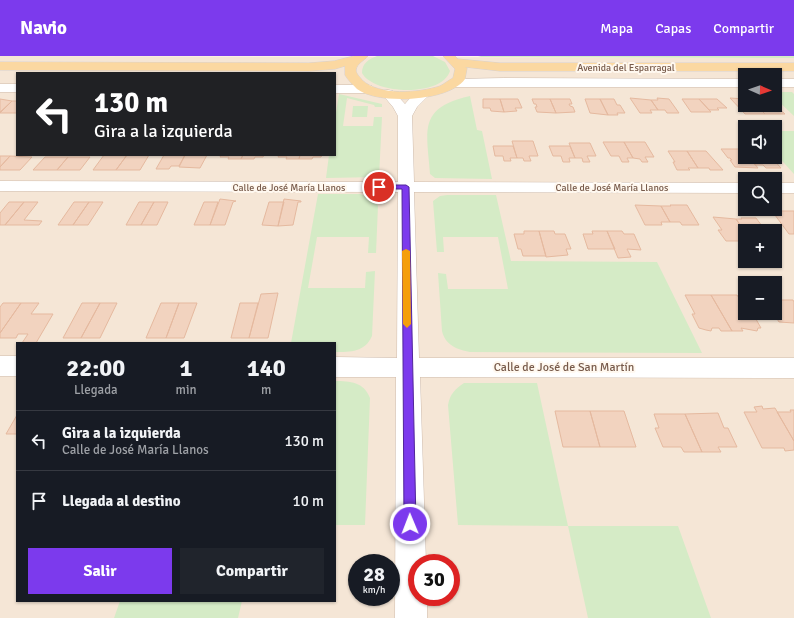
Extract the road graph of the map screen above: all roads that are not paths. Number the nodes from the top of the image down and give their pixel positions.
1 (359, 58) edge
2 (453, 59) edge
3 (0, 66) edge
4 (794, 67) edge
5 (0, 72) edge
6 (16, 72) edge
7 (794, 73) edge
8 (336, 74) edge
9 (353, 80) junction
10 (458, 80) junction
11 (738, 83) edge
12 (782, 83) edge
13 (794, 83) edge
14 (0, 88) edge
15 (16, 88) edge
16 (336, 89) edge
17 (367, 89) junction
18 (388, 94) junction
19 (422, 95) junction
20 (405, 116) junction
21 (0, 186) edge
22 (406, 187) junction
23 (738, 188) edge
24 (782, 188) edge
25 (794, 188) edge
26 (0, 366) edge
27 (16, 366) edge
28 (336, 367) edge
29 (408, 367) junction
30 (794, 368) edge
31 (411, 618) edge

1 - 3 main road
1 - 9 main road
2 - 4 main road, Avenida del Esparragal
2 - 10 main road
5 - 6 main road
7 - 10 main road, Avenida del Esparragal
8 - 9 main road
9 - 17 main road
10 - 11 street, Avenida del Esparragal
10 - 19 main road
12 - 13 street
14 - 15 street
16 - 17 street
17 - 18 main road
18 - 19 main road
18 - 20 street
19 - 20 street
20 - 22 street
21 - 22 street, Calle de José María Llanos
22 - 23 street, Calle de José María Llanos
22 - 29 street
24 - 25 street
26 - 27 street
28 - 29 street, Calle de José de San Martín
29 - 30 street, Calle de José de San Martín
29 - 31 street

